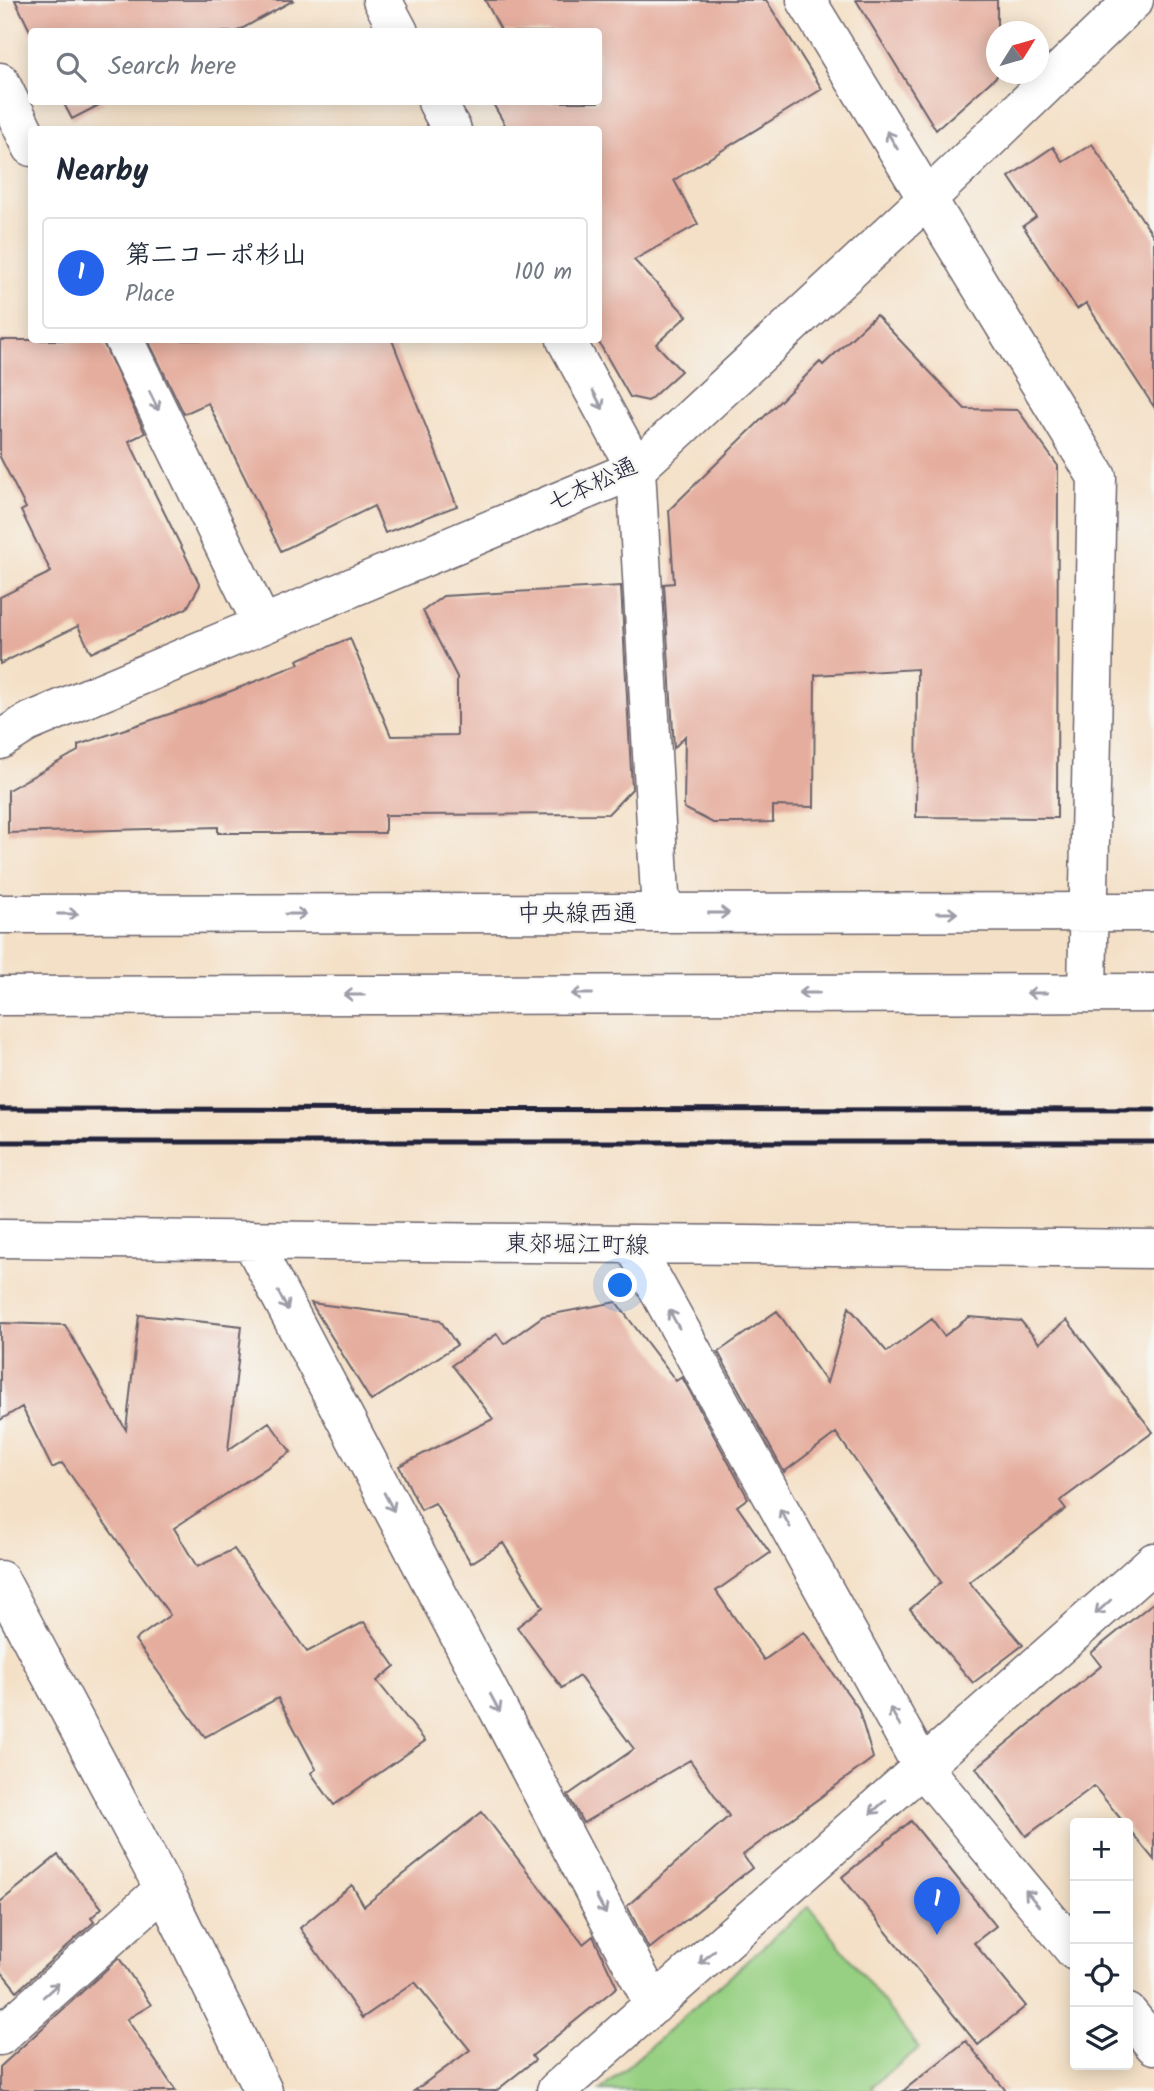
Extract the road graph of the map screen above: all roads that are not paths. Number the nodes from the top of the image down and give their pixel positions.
1 (382, 0) edge
2 (806, 0) edge
3 (1134, 0) edge
4 (397, 28) edge
5 (0, 82) edge
6 (439, 105) edge
7 (450, 126) edge
8 (28, 139) edge
9 (927, 199) junction
10 (125, 343) edge
11 (568, 343) edge
12 (636, 469) junction
13 (262, 624) junction
14 (0, 740) edge
15 (1086, 912) junction
16 (1154, 912) edge
17 (661, 913) junction
18 (0, 914) edge
19 (1087, 993) junction
20 (1154, 993) edge
21 (0, 996) edge
22 (0, 1238) edge
23 (251, 1240) junction
24 (633, 1244) junction
25 (1154, 1250) edge
26 (1154, 1562) edge
27 (0, 1580) edge
28 (922, 1767) junction
29 (164, 1889) junction
30 (1070, 1945) edge
31 (654, 2005) junction
32 (1133, 2020) edge
33 (0, 2036) edge
34 (1154, 2045) edge
35 (263, 2091) edge
36 (556, 2091) edge

1 - 4 street
9 -> 2 street
3 - 9 street, 七本松通
5 - 8 street
6 - 7 street
9 - 12 street, 七本松通
9 - 15 street
10 -> 13 street
11 -> 12 street
12 - 13 street, 七本松通
12 - 17 street
13 - 14 street, 七本松通
15 - 16 street, 中央線西通
17 -> 15 street, 中央線西通
15 - 19 street
18 -> 17 street, 中央線西通
19 - 20 street
19 -> 21 street
22 - 23 street, 東郊堀江町線
23 - 24 street, 東郊堀江町線
23 -> 31 street
24 - 25 street, 東郊堀江町線
28 -> 24 street
26 -> 28 street
27 - 29 street
30 -> 28 street
28 -> 31 street
33 -> 29 street
29 - 35 street
31 - 36 street
32 - 34 street

